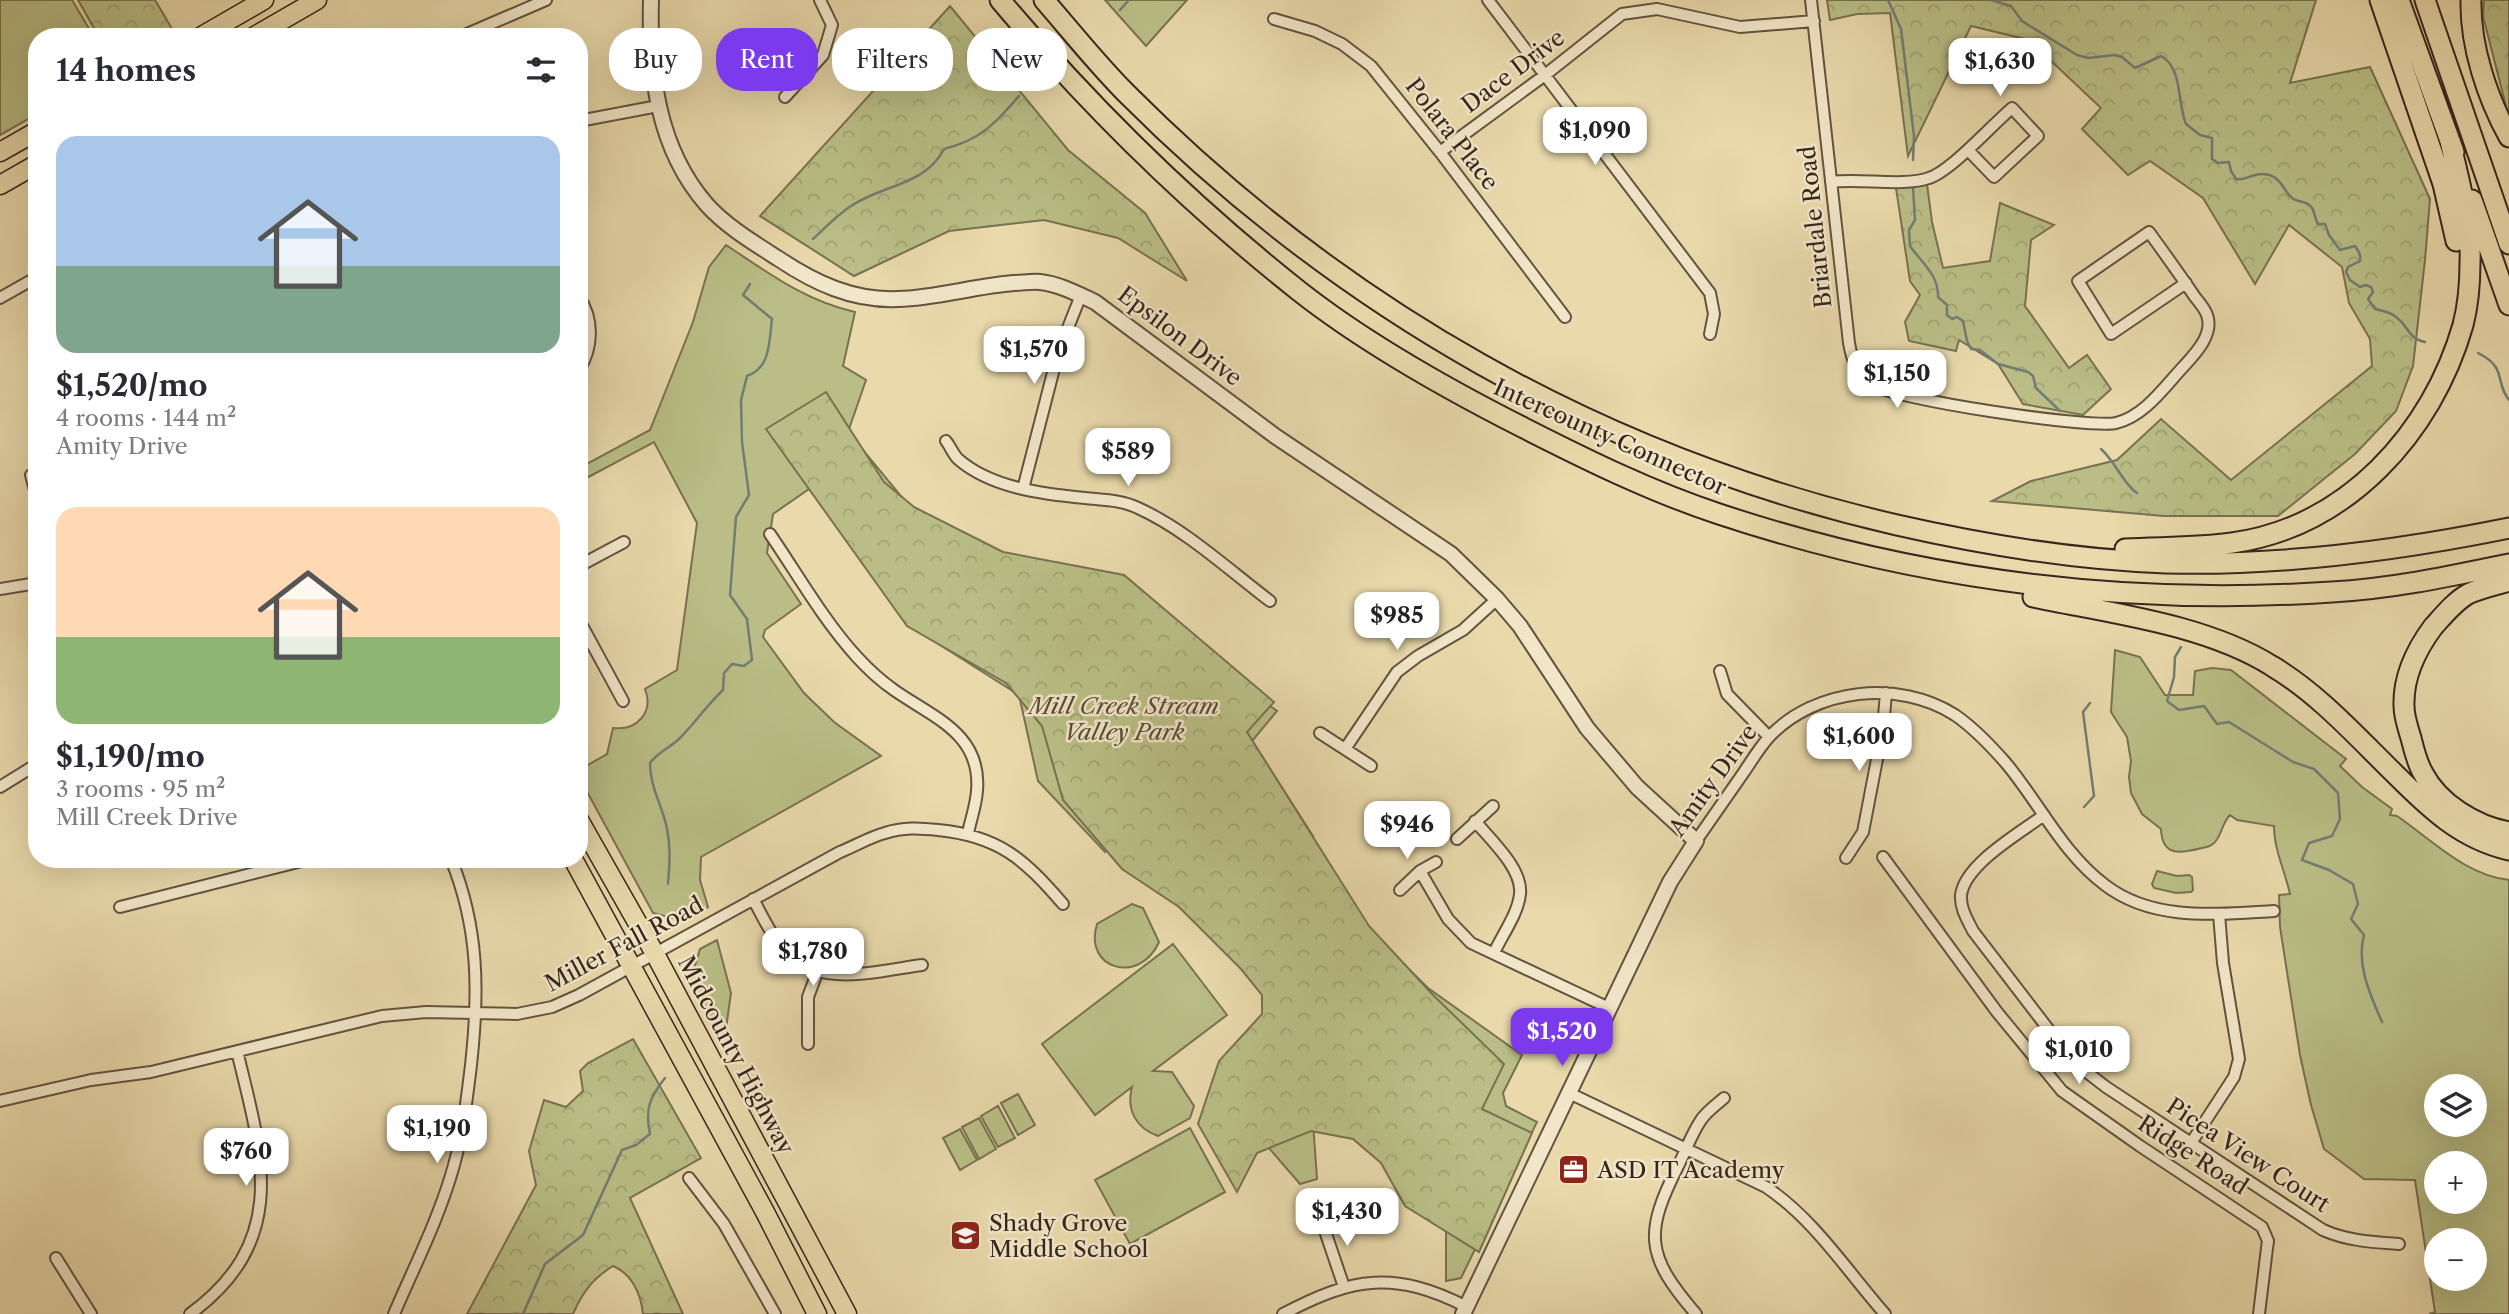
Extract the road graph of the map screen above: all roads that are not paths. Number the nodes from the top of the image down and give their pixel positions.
1 (264, 0) edge
2 (317, 0) edge
3 (546, 0) edge
4 (651, 0) edge
5 (820, 0) edge
6 (1000, 0) edge
7 (1044, 0) edge
8 (1488, 0) edge
9 (1811, 0) edge
10 (2380, 0) edge
11 (2399, 0) edge
12 (2425, 0) edge
13 (2471, 0) edge
14 (1274, 19) dead end
15 (1814, 21) junction
16 (216, 28) edge
17 (269, 28) edge
18 (481, 28) edge
19 (1545, 75) junction
20 (785, 97) dead end
21 (658, 106) junction
22 (2464, 113) junction
23 (588, 119) edge
24 (28, 136) edge
25 (2509, 137) edge
26 (2450, 141) junction
27 (1968, 149) junction
28 (0, 152) edge
29 (1440, 152) junction
30 (28, 169) edge
31 (1831, 182) junction
32 (0, 185) edge
33 (2509, 210) edge
34 (2509, 244) edge
35 (28, 282) edge
36 (2186, 283) junction
37 (1081, 295) junction
38 (0, 299) edge
39 (2509, 305) edge
40 (1565, 317) dead end
41 (588, 321) edge
42 (1710, 334) dead end
43 (588, 351) edge
44 (2447, 367) junction
45 (946, 441) dead end
46 (1023, 489) junction
47 (2509, 528) edge
48 (770, 534) dead end
49 (624, 542) dead end
50 (2038, 552) junction
51 (588, 561) edge
52 (1896, 563) junction
53 (2509, 565) edge
54 (2509, 581) edge
55 (28, 584) edge
56 (0, 589) edge
57 (1497, 598) junction
58 (1270, 601) dead end
59 (588, 637) edge
60 (1720, 671) dead end
61 (1886, 693) junction
62 (623, 701) dead end
63 (1320, 733) dead end
64 (1769, 737) junction
65 (1345, 749) junction
66 (1371, 766) dead end
67 (28, 769) edge
68 (0, 786) edge
69 (1493, 806) dead end
70 (2044, 816) junction
71 (1475, 821) junction
72 (2509, 832) edge
73 (968, 833) junction
74 (588, 836) edge
75 (1457, 839) dead end
76 (1696, 841) junction
77 (2509, 850) edge
78 (1846, 858) dead end
79 (1883, 858) dead end
80 (1436, 862) dead end
81 (274, 868) edge
82 (454, 868) edge
83 (578, 868) edge
84 (1420, 871) junction
85 (1400, 890) dead end
86 (753, 899) junction
87 (1063, 904) dead end
88 (120, 906) dead end
89 (2274, 911) dead end
90 (2219, 914) junction
91 (654, 952) junction
92 (1493, 953) junction
93 (922, 965) dead end
94 (631, 967) junction
95 (817, 973) junction
96 (1609, 1008) junction
97 (476, 1015) junction
98 (808, 1044) dead end
99 (237, 1051) junction
100 (1569, 1093) junction
101 (1724, 1098) dead end
102 (0, 1101) edge
103 (2191, 1143) junction
104 (1686, 1149) junction
105 (689, 1178) dead end
106 (765, 1212) junction
107 (1321, 1219) dead end
108 (2399, 1244) dead end
109 (56, 1258) dead end
110 (1344, 1287) junction
111 (1465, 1310) edge
112 (91, 1314) edge
113 (190, 1314) edge
114 (394, 1314) edge
115 (775, 1314) edge
116 (817, 1314) edge
117 (830, 1314) edge
118 (847, 1314) edge
119 (1283, 1314) edge
120 (1696, 1314) edge
121 (1885, 1314) edge
122 (2259, 1314) edge

1 - 16 main road
2 - 17 main road
3 - 18 street
4 - 21 street, Epsilon Drive
5 - 20 street
6 - 52 highway, Intercounty Connector
7 - 50 highway, Intercounty Connector
8 - 19 street
9 - 15 street, Briardale Road
10 - 44 highway
11 - 26 highway
12 - 22 highway
13 - 25 highway
14 - 29 street, Polara Place
15 - 19 street, Dace Drive
15 - 31 street, Briardale Road
19 - 29 street, Dace Drive
19 - 42 street
21 - 23 street
21 - 37 street, Epsilon Drive
22 - 33 highway
22 - 34 highway
24 - 28 main road
26 - 39 highway
26 - 44 highway
27 - 27 street
27 - 31 street
29 - 40 street, Polara Place
30 - 32 main road
31 - 36 street, Briardale Road
35 - 38 street
36 - 36 street, Briardale Road
37 - 46 street
37 - 57 street, Epsilon Drive
41 - 43 street
44 - 50 highway
45 - 46 street
46 - 58 street
47 - 50 highway, Intercounty Connector
48 - 73 street
49 - 51 street
52 - 53 highway, Intercounty Connector
52 - 77 highway
54 - 72 highway
55 - 56 street
57 - 65 street
57 - 76 street, Epsilon Drive
59 - 62 street
60 - 64 street
61 - 64 street, Amity Drive
61 - 70 street, Amity Drive
61 - 78 street
63 - 65 street
64 - 76 street, Amity Drive
65 - 66 street
67 - 68 street
69 - 71 street
70 - 90 street, Amity Drive
70 - 103 street, Picea View Court
71 - 75 street
71 - 92 street
73 - 86 street, Miller Fall Road
73 - 87 street, Miller Fall Road
74 - 91 main road, Midcounty Highway
76 - 96 street, Amity Drive
79 - 122 street, Ridge Road
80 - 84 street
81 - 88 street
82 - 97 street
83 - 94 main road
84 - 85 street
84 - 92 street
86 - 91 street, Miller Fall Road
86 - 95 street
89 - 90 street, Amity Drive
90 - 103 street
91 - 94 street, Miller Fall Road
91 - 118 main road, Midcounty Highway
92 - 96 street
93 - 95 street
94 - 97 street, Miller Fall Road
94 - 106 main road
95 - 98 street
96 - 100 street, Amity Drive
97 - 99 street, Miller Fall Road
97 - 114 street
99 - 102 street, Miller Fall Road
99 - 113 street
100 - 104 street
100 - 111 street, Amity Drive
101 - 104 street
103 - 108 street, Picea View Court
104 - 120 street
104 - 121 street
105 - 115 street
106 - 116 main road
106 - 117 main road
107 - 110 street
109 - 112 street
110 - 111 street
110 - 119 street

